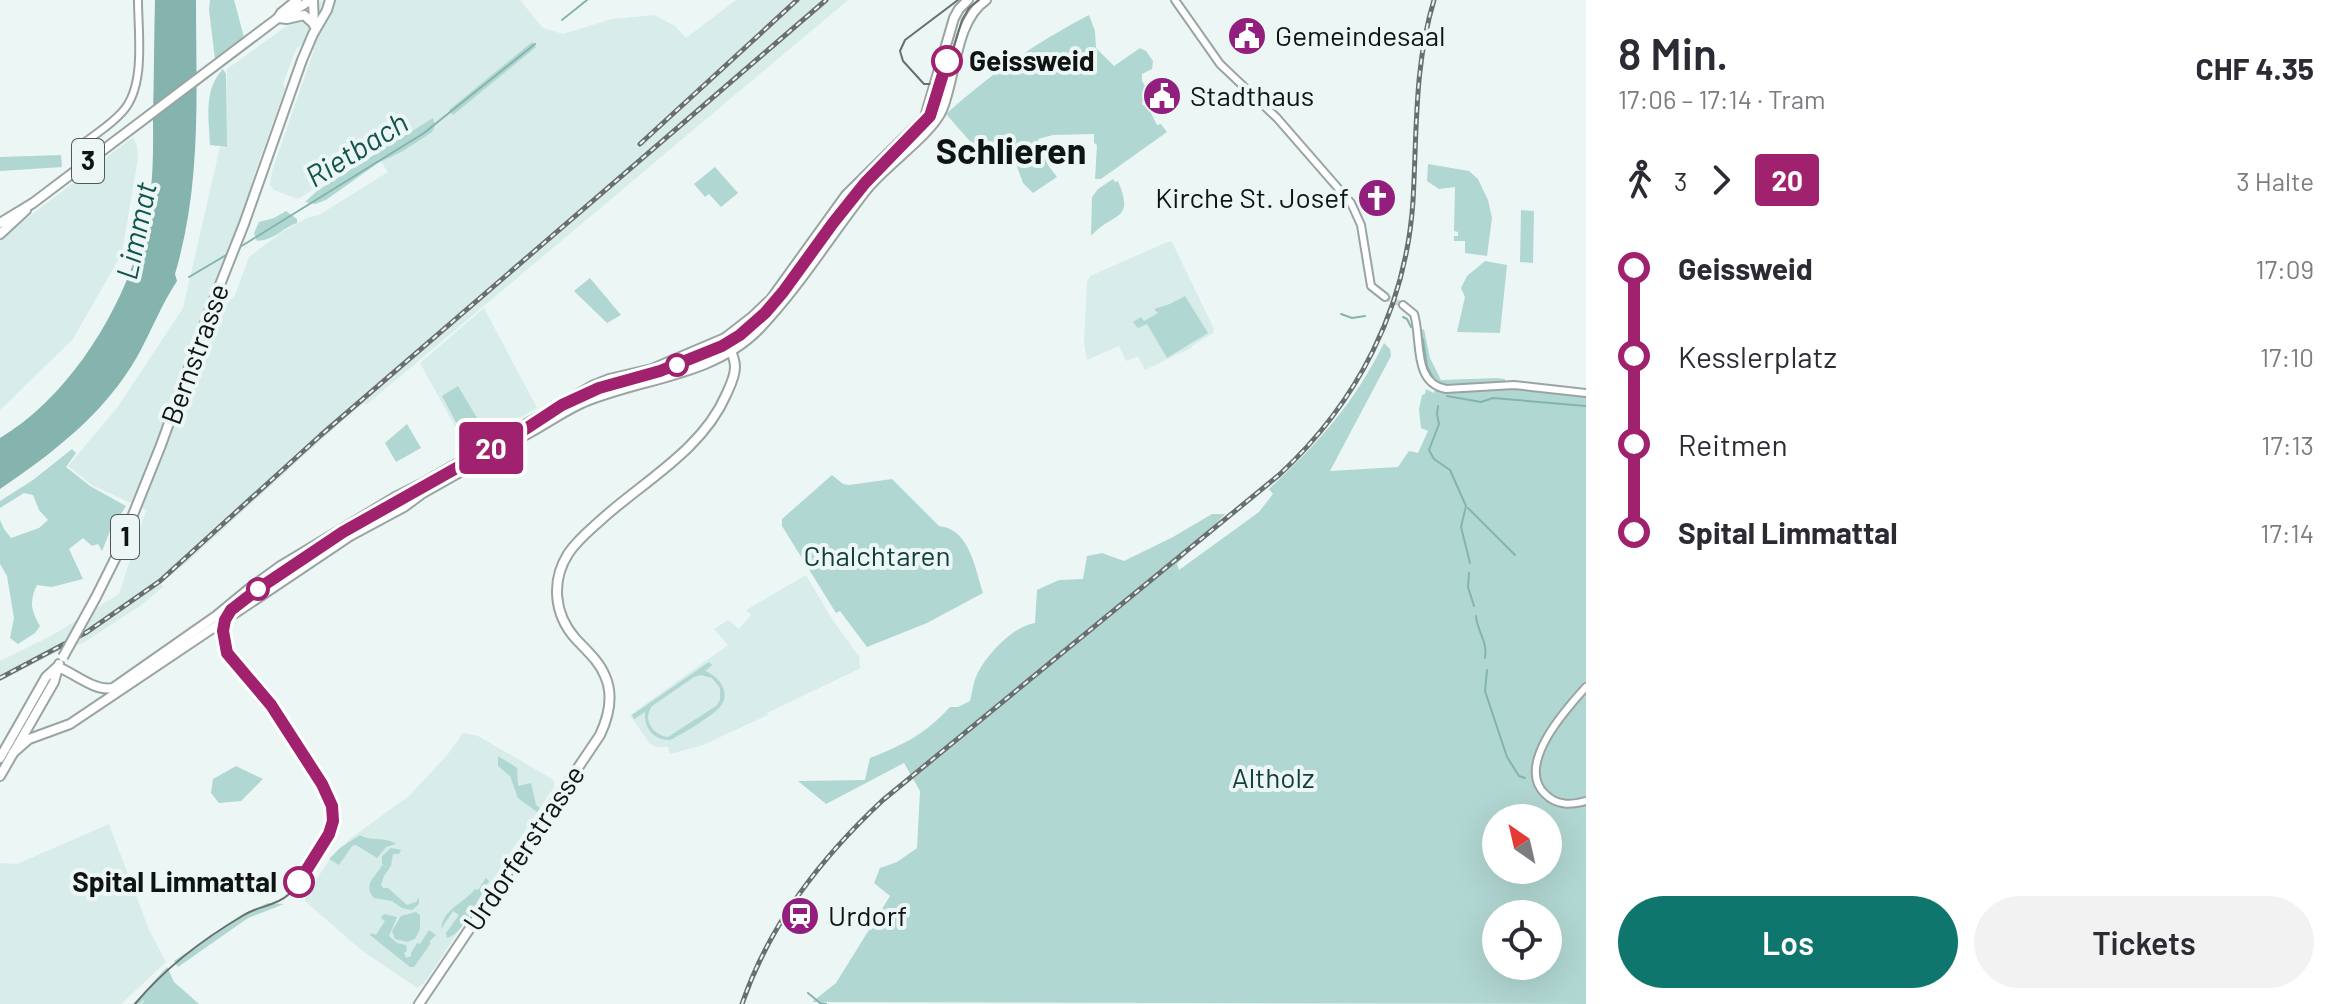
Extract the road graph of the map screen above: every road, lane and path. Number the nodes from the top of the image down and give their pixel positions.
1 (138, 0) edge
2 (297, 0) edge
3 (313, 0) edge
4 (330, 0) edge
5 (968, 0) edge
6 (986, 0) edge
7 (1175, 0) edge
8 (278, 18) junction
9 (316, 26) junction
10 (90, 160) junction
11 (33, 203) junction
12 (838, 206) junction
13 (847, 218) junction
14 (0, 223) edge
15 (0, 234) edge
16 (1385, 297) tunnel mouth
17 (1403, 305) tunnel mouth
18 (725, 338) junction
19 (731, 351) junction
20 (594, 385) junction
21 (1586, 393) edge
22 (598, 397) junction
23 (408, 491) junction
24 (413, 501) junction
25 (58, 667) junction
26 (1586, 687) edge
27 (100, 688) junction
28 (107, 701) junction
29 (97, 707) junction
30 (23, 717) junction
31 (27, 727) junction
32 (40, 733) junction
33 (13, 753) junction
34 (0, 758) edge
35 (1, 773) edge
36 (1586, 801) edge
37 (419, 1004) edge

1 - 10 street
2 - 8 main road, 3
3 - 8 main road, 3
3 - 9 main road
4 - 9 main road, Bernstrasse / 1
5 - 12 main road
6 - 13 main road
7 - 16 street
8 - 9 main road
8 - 10 main road, 3
9 - 25 main road, Bernstrasse / 1, bridge
10 - 11 main road, 3
11 - 14 main road, 3
11 - 15 main road, 3
12 - 13 main road
12 - 18 main road
13 - 19 main road
17 - 21 street
18 - 19 main road
18 - 20 main road
19 - 22 main road
19 - 37 main road, Urdorferstrasse
20 - 22 main road
20 - 23 main road
22 - 24 main road
23 - 24 main road
23 - 27 main road
24 - 28 main road
25 - 27 main road
25 - 30 main road, Bernstrasse / 1
25 - 31 main road, Bernstrasse / 1
26 - 36 street
27 - 28 main road
27 - 29 main road
28 - 29 main road
29 - 32 main road
30 - 31 main road
30 - 34 main road, Bernstrasse / 1
31 - 32 main road
31 - 33 main road, Bernstrasse / 1
32 - 33 main road
33 - 35 main road, Bernstrasse / 1

